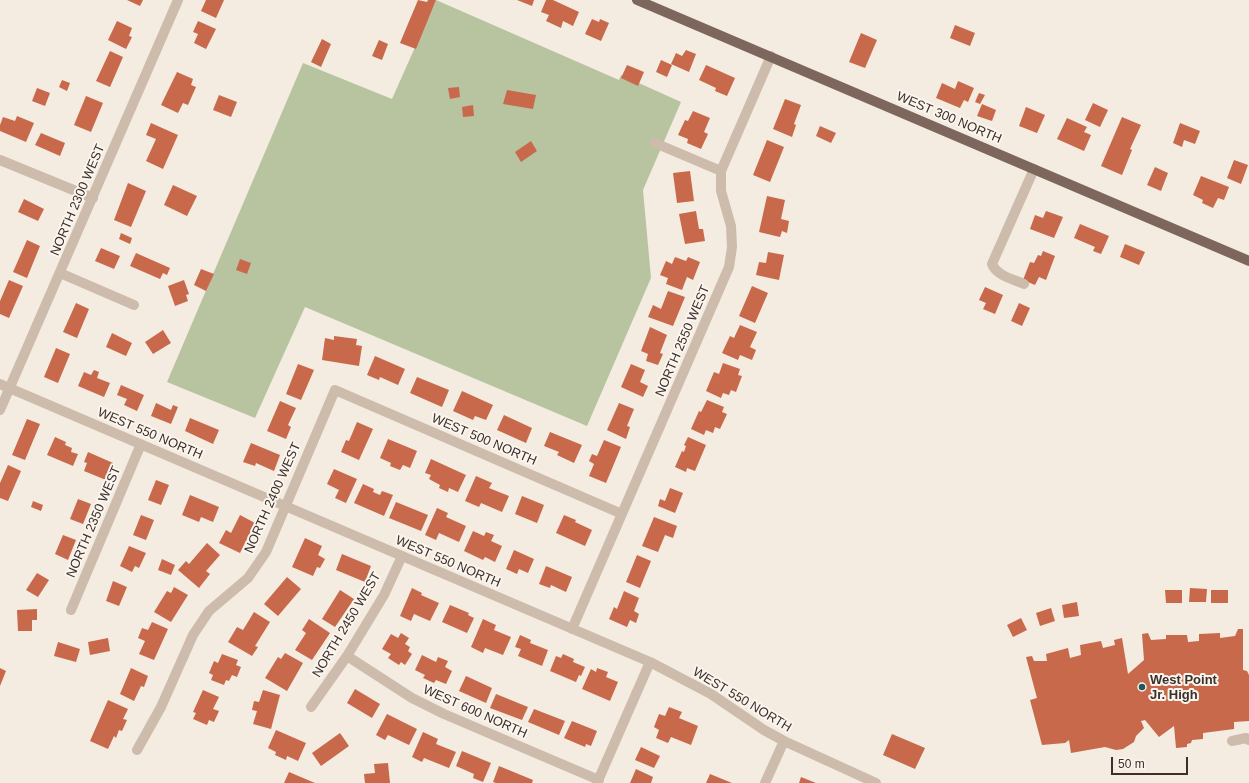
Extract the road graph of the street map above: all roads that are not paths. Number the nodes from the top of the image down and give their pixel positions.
1 (178, 0) edge
2 (637, 0) edge
3 (771, 56) junction
4 (655, 143) dead end
5 (0, 160) edge
6 (1034, 169) junction
7 (721, 171) junction
8 (93, 198) junction
9 (1249, 261) edge
10 (60, 273) junction
11 (1024, 284) dead end
12 (134, 306) dead end
13 (5, 386) edge
14 (336, 390) joint
15 (0, 410) edge
16 (141, 444) junction
17 (286, 505) junction
18 (622, 514) junction
19 (402, 556) junction
20 (72, 610) dead end
21 (572, 629) junction
22 (347, 656) junction
23 (650, 662) junction
24 (311, 707) dead end
25 (1249, 740) edge
26 (784, 741) junction
27 (1232, 741) dead end
28 (137, 750) dead end
29 (598, 781) edge
30 (765, 783) edge
31 (876, 783) edge

1 - 8 street, NORTH 2300 WEST
2 - 3 main road, WEST 300 NORTH
3 - 6 main road, WEST 300 NORTH
3 - 7 street, NORTH 2550 WEST
4 - 7 street
5 - 8 street
6 - 9 main road, WEST 300 NORTH
6 - 11 street
7 - 18 street, NORTH 2550 WEST
8 - 10 street, NORTH 2300 WEST
10 - 12 street
10 - 13 street, NORTH 2300 WEST
13 - 15 street, NORTH 2300 WEST
13 - 16 street, WEST 550 NORTH
14 - 17 street, NORTH 2400 WEST
14 - 18 street, WEST 500 NORTH
16 - 17 street, WEST 550 NORTH
16 - 20 street, NORTH 2350 WEST
17 - 19 street, WEST 550 NORTH
17 - 28 street, NORTH 2400 WEST
18 - 21 street, NORTH 2550 WEST
19 - 21 street, WEST 550 NORTH
19 - 22 street, NORTH 2450 WEST
21 - 23 street, WEST 550 NORTH
22 - 24 street, NORTH 2450 WEST
22 - 29 street, WEST 600 NORTH
23 - 26 street, WEST 550 NORTH
23 - 29 street
25 - 27 street
26 - 30 street
26 - 31 street, WEST 550 NORTH

